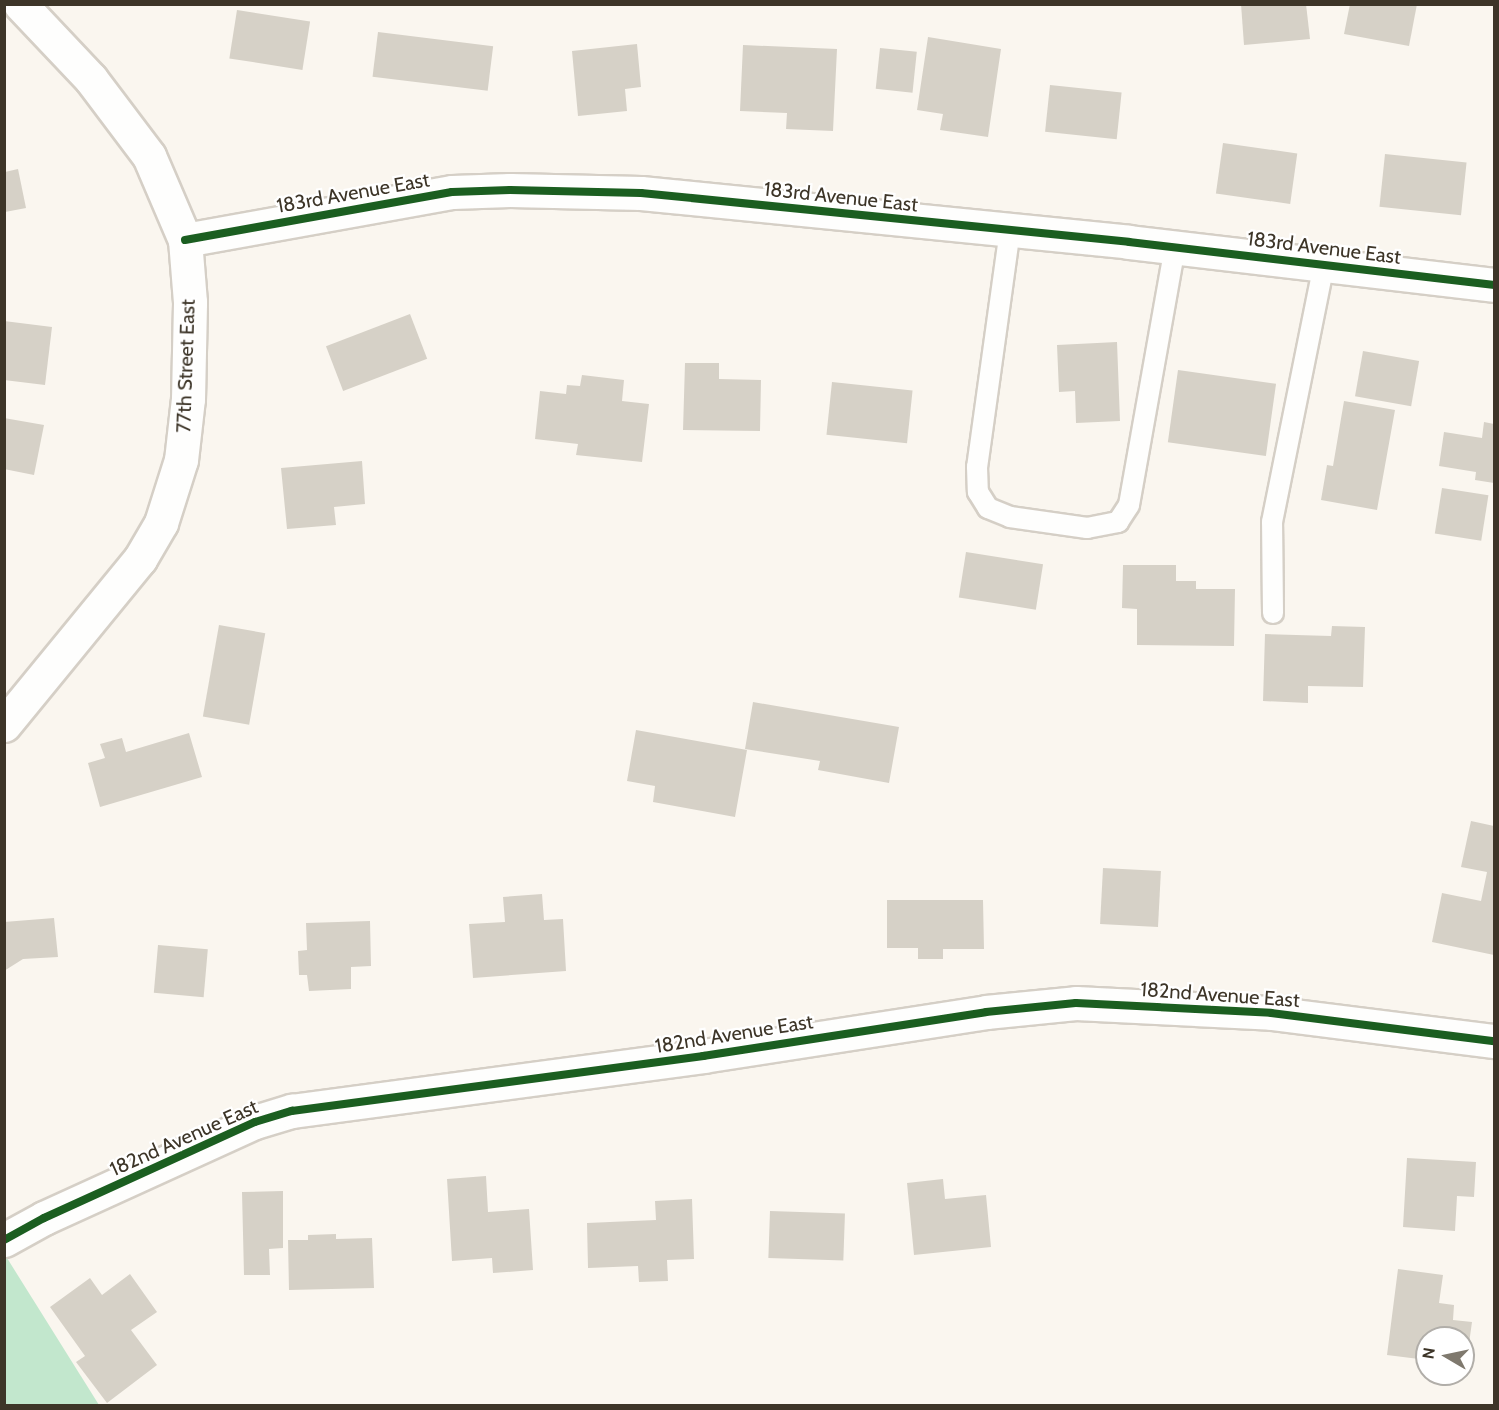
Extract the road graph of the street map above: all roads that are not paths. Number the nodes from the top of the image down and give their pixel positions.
1 (20, 4) edge
2 (1010, 230) junction
3 (185, 240) junction
4 (1174, 248) junction
5 (1324, 264) junction
6 (1494, 285) edge
7 (1273, 613) dead end
8 (4, 725) edge
9 (1494, 1041) edge
10 (4, 1240) edge

1 - 3 street, 77th Street East
2 - 3 street, 183rd Avenue East
2 - 4 street, 183rd Avenue East
2 - 4 lane
3 - 8 street, 77th Street East
4 - 5 street, 183rd Avenue East
5 - 6 street, 183rd Avenue East
5 - 7 lane
9 - 10 street, 182nd Avenue East

